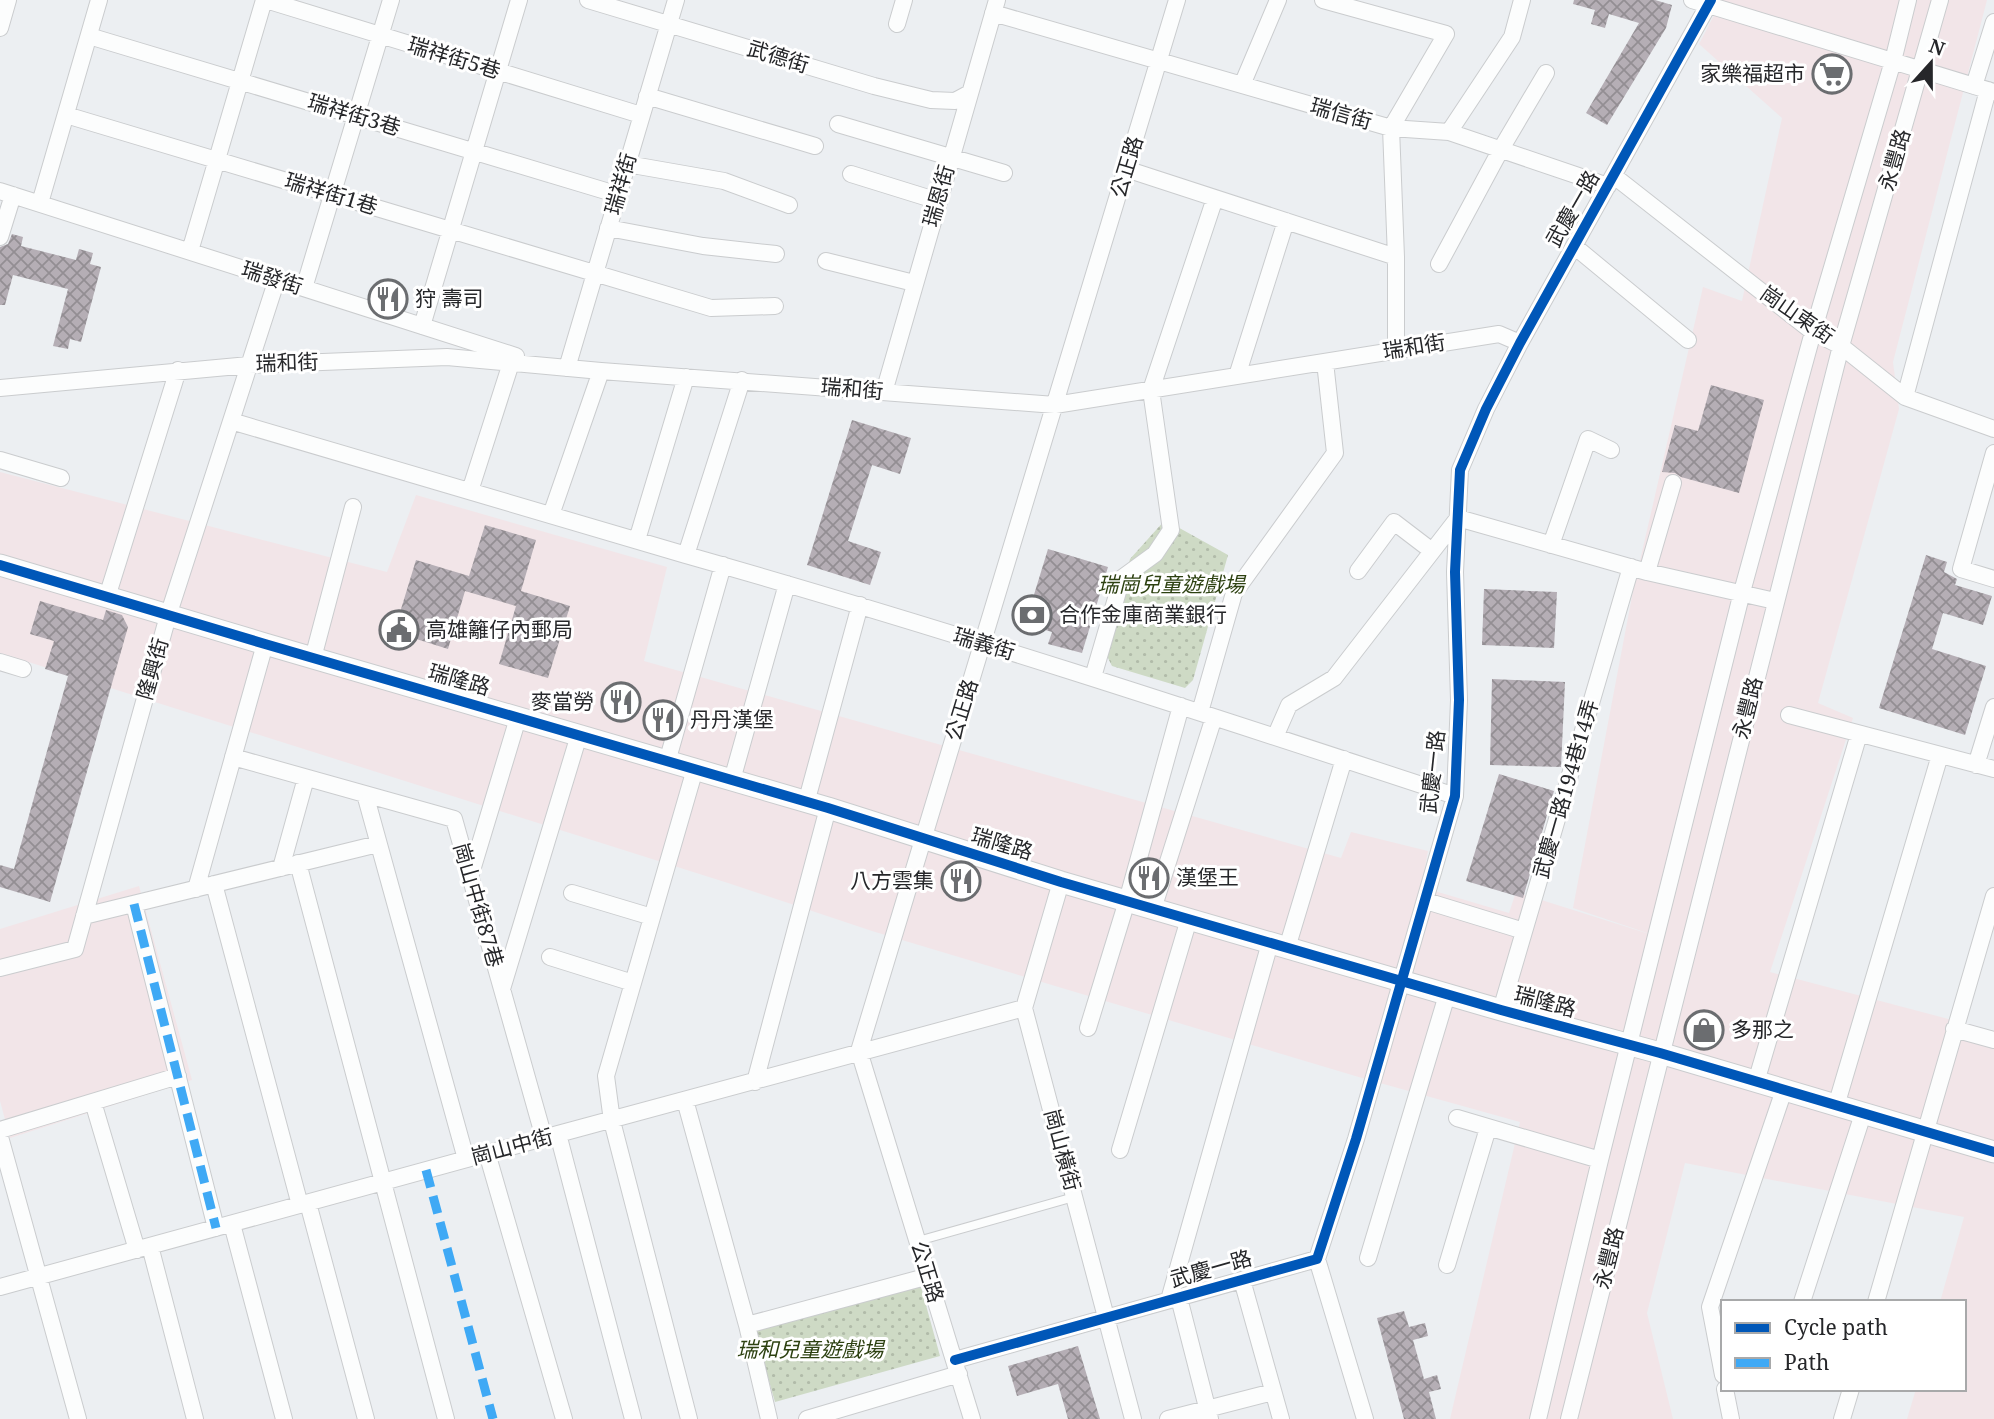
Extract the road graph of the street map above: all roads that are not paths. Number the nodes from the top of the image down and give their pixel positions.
1 (8, 0) edge
2 (99, 0) edge
3 (265, 0) edge
4 (391, 0) edge
5 (519, 0) edge
6 (589, 0) edge
7 (676, 0) edge
8 (904, 0) edge
9 (1177, 0) edge
10 (1278, 0) edge
11 (1324, 0) edge
12 (1522, 0) edge
13 (1908, 0) edge
14 (1940, 0) edge
15 (1704, 2) edge
16 (995, 6) edge
17 (1994, 22) edge
18 (897, 23) dead end
19 (669, 24) junction
20 (0, 27) edge
21 (380, 35) junction
22 (89, 36) junction
23 (1158, 61) junction
24 (1893, 61) junction
25 (1921, 70) junction
26 (497, 71) junction
27 (1546, 73) dead end
28 (240, 81) junction
29 (1242, 85) junction
30 (1985, 89) edge
31 (968, 94) junction
32 (648, 96) junction
33 (66, 115) junction
34 (641, 115) junction
35 (356, 116) junction
36 (838, 124) dead end
37 (1391, 128) junction
38 (1449, 132) junction
39 (815, 146) dead end
40 (1501, 149) junction
41 (474, 152) junction
42 (950, 158) junction
43 (217, 160) junction
44 (627, 164) junction
45 (1126, 169) junction
46 (1003, 173) dead end
47 (851, 174) dead end
48 (1611, 181) junction
49 (6, 193) edge
50 (333, 194) junction
51 (619, 195) junction
52 (1215, 198) junction
53 (938, 201) junction
54 (40, 203) junction
55 (789, 205) dead end
56 (1286, 221) junction
57 (608, 228) junction
58 (451, 229) junction
59 (0, 237) edge
60 (1574, 246) junction
61 (190, 251) junction
62 (776, 254) dead end
63 (1396, 257) junction
64 (826, 261) dead end
65 (1439, 264) dead end
66 (596, 272) junction
67 (277, 279) junction
68 (914, 283) junction
69 (304, 288) junction
70 (775, 306) dead end
71 (422, 326) junction
72 (1813, 332) junction
73 (1688, 340) dead end
74 (1520, 343) junction
75 (1841, 346) junction
76 (1396, 350) junction
77 (1325, 362) junction
78 (511, 363) junction
79 (249, 365) junction
80 (544, 366) junction
81 (567, 368) junction
82 (178, 370) junction
83 (601, 371) junction
84 (1237, 376) junction
85 (686, 377) junction
86 (742, 380) junction
87 (0, 388) edge
88 (1151, 390) junction
89 (884, 392) junction
90 (1905, 397) junction
91 (1055, 405) junction
92 (231, 421) junction
93 (1994, 429) edge
94 (1611, 450) dead end
95 (1994, 453) edge
96 (0, 460) edge
97 (61, 478) dead end
98 (1673, 483) dead end
99 (470, 491) junction
100 (353, 507) dead end
101 (551, 515) junction
102 (1458, 518) junction
103 (637, 540) junction
104 (1551, 545) junction
105 (1432, 551) junction
106 (686, 555) junction
107 (0, 565) edge
108 (723, 565) junction
109 (1639, 570) junction
110 (1358, 571) dead end
111 (1994, 579) edge
112 (787, 584) junction
113 (1742, 592) junction
114 (107, 597) junction
115 (1775, 601) junction
116 (860, 605) junction
117 (169, 616) junction
118 (982, 643) junction
119 (265, 645) junction
120 (313, 658) junction
121 (0, 663) edge
122 (23, 669) dead end
123 (1093, 677) junction
124 (1181, 706) junction
125 (1994, 707) edge
126 (1207, 714) junction
127 (1790, 715) dead end
128 (518, 718) junction
129 (1859, 734) junction
130 (579, 736) junction
131 (1275, 737) junction
132 (1940, 755) junction
133 (233, 757) junction
134 (1344, 759) junction
135 (667, 762) junction
136 (1976, 765) junction
137 (695, 769) junction
138 (1994, 769) edge
139 (306, 778) junction
140 (732, 780) junction
141 (365, 794) junction
142 (1455, 796) junction
143 (806, 803) junction
144 (828, 808) junction
145 (922, 839) junction
146 (377, 844) junction
147 (298, 863) junction
148 (281, 868) junction
149 (470, 877) junction
150 (1061, 882) junction
151 (214, 884) junction
152 (197, 889) junction
153 (572, 893) dead end
154 (1994, 896) edge
155 (1127, 901) junction
156 (1426, 901) junction
157 (134, 904) junction
158 (1153, 909) junction
159 (84, 916) junction
160 (652, 917) junction
161 (1188, 919) junction
162 (1524, 931) junction
163 (1279, 946) junction
164 (0, 950) edge
165 (1978, 950) junction
166 (1994, 955) edge
167 (550, 957) dead end
168 (2, 967) edge
169 (1402, 982) junction
170 (633, 983) junction
171 (502, 989) junction
172 (1447, 995) junction
173 (1024, 1009) junction
174 (1501, 1010) junction
175 (1088, 1028) dead end
176 (1954, 1029) junction
177 (1994, 1040) edge
178 (1628, 1045) junction
179 (859, 1051) junction
180 (1660, 1054) junction
181 (177, 1076) junction
182 (754, 1082) junction
183 (1756, 1082) junction
184 (1784, 1090) junction
185 (685, 1100) junction
186 (93, 1102) junction
187 (1836, 1106) junction
188 (1863, 1114) junction
189 (1457, 1118) dead end
190 (612, 1121) junction
191 (1488, 1128) junction
192 (0, 1130) edge
193 (1926, 1133) junction
194 (551, 1136) junction
195 (0, 1137) edge
196 (1120, 1150) dead end
197 (1994, 1152) edge
198 (487, 1153) junction
199 (466, 1159) junction
200 (1600, 1160) junction
201 (382, 1183) junction
202 (1074, 1197) junction
203 (304, 1204) junction
204 (224, 1226) junction
205 (918, 1241) junction
206 (143, 1248) junction
207 (1367, 1258) dead end
208 (1317, 1259) junction
209 (1447, 1265) dead end
210 (929, 1276) junction
211 (38, 1277) junction
212 (1242, 1280) junction
213 (0, 1287) edge
214 (1174, 1299) junction
215 (1803, 1300) edge
216 (1878, 1300) edge
217 (1106, 1318) junction
218 (747, 1325) junction
219 (1721, 1365) edge
220 (957, 1367) junction
221 (1725, 1391) edge
222 (1850, 1391) edge
223 (1273, 1392) junction
224 (1209, 1414) edge
225 (78, 1419) edge
226 (195, 1419) edge
227 (284, 1419) edge
228 (366, 1419) edge
229 (446, 1419) edge
230 (564, 1419) edge
231 (633, 1419) edge
232 (689, 1419) edge
233 (769, 1419) edge
234 (807, 1419) edge
235 (972, 1419) edge
236 (1133, 1419) edge
237 (1168, 1419) edge
238 (1281, 1419) edge
239 (1366, 1419) edge
240 (1538, 1419) edge
241 (1569, 1419) edge
242 (1731, 1419) edge
243 (1842, 1419) edge

1 - 20 street
2 - 22 street
3 - 21 street, 瑞祥街5巷
3 - 28 street
4 - 21 street
5 - 26 street
6 - 19 street, 武德街
7 - 19 street, 瑞祥街
8 - 18 street
9 - 23 street, 公正路
10 - 29 street
11 - 37 street
12 - 38 street
13 - 24 street, 永豐路
14 - 25 street, 永豐路
15 - 24 street
15 - 48 street, 武慶一路
16 - 23 street, 瑞信街
16 - 31 street, 瑞恩街
17 - 30 street
19 - 31 street, 武德街
19 - 32 street, 瑞祥街
21 - 26 street, 瑞祥街5巷
21 - 35 street
22 - 28 street, 瑞祥街3巷
22 - 33 street
23 - 29 street, 瑞信街
23 - 45 street, 公正路
24 - 25 street
24 - 72 street, 永豐路
25 - 30 street
25 - 75 street, 永豐路
26 - 34 street, 瑞祥街5巷
26 - 41 street
27 - 40 street
28 - 35 street, 瑞祥街3巷
28 - 43 street
29 - 37 street, 瑞信街
30 - 90 street
31 - 42 street, 瑞恩街
32 - 34 street, 瑞祥街
32 - 39 street
33 - 43 street, 瑞祥街1巷
33 - 54 street
34 - 44 street, 瑞祥街
35 - 41 street, 瑞祥街3巷
35 - 50 street
36 - 42 street
37 - 38 street, 崗山東街
37 - 63 street, 瑞信街
38 - 40 street, 崗山東街
40 - 48 street, 崗山東街
40 - 65 street
41 - 51 street, 瑞祥街3巷
41 - 58 street
42 - 46 street
42 - 53 street, 瑞恩街
43 - 50 street, 瑞祥街1巷
43 - 61 street
44 - 51 street, 瑞祥街
44 - 55 street
45 - 52 street
45 - 91 street, 公正路
47 - 53 street
48 - 60 street, 武慶一路
48 - 72 street, 崗山東街
49 - 54 street, 瑞發街
49 - 59 street
50 - 58 street, 瑞祥街1巷
50 - 69 street
51 - 57 street, 瑞祥街
52 - 56 street
52 - 88 street
53 - 68 street, 瑞恩街
54 - 61 street, 瑞發街
56 - 63 street
56 - 84 street
57 - 62 street
57 - 66 street, 瑞祥街
58 - 66 street, 瑞祥街1巷
58 - 71 street
60 - 73 street
60 - 74 street, 武慶一路
61 - 67 street, 瑞發街
63 - 76 street, 瑞信街
64 - 68 street
66 - 70 street, 瑞祥街1巷
66 - 81 street, 瑞祥街
67 - 69 street, 瑞發街
67 - 79 street, 隆興街
68 - 89 street, 瑞恩街
69 - 71 street, 瑞發街
71 - 80 street, 瑞發街
72 - 75 street, 崗山東街
72 - 113 street, 永豐路
74 - 76 street, 瑞和街
74 - 102 street, 武慶一路
75 - 90 street, 崗山東街
75 - 115 street, 永豐路
76 - 77 street, 瑞和街
77 - 84 street, 瑞和街
77 - 126 street
78 - 79 street, 瑞和街
78 - 80 street, 瑞和街
78 - 99 street
79 - 82 street, 瑞和街
79 - 92 street, 隆興街
80 - 81 street, 瑞和街
81 - 83 street, 瑞和街
82 - 87 street, 瑞和街
82 - 114 street
83 - 85 street, 瑞和街
83 - 101 street
84 - 88 street, 瑞和街
85 - 86 street, 瑞和街
85 - 103 street
86 - 89 street, 瑞和街
86 - 106 street
88 - 91 street, 瑞和街
88 - 123 street
89 - 91 street, 瑞和街
90 - 93 street, 崗山東街
91 - 118 street, 公正路
92 - 99 street, 瑞義街
92 - 117 street, 隆興街
94 - 104 street
95 - 111 street
96 - 97 street
98 - 109 street, 武慶一路194巷14弄
99 - 101 street, 瑞義街
100 - 120 street
101 - 103 street, 瑞義街
102 - 104 street
102 - 105 street
102 - 142 street, 武慶一路
103 - 106 street, 瑞義街
104 - 109 street
105 - 110 street
105 - 131 street
106 - 108 street, 瑞義街
107 - 114 street, 瑞隆路
108 - 112 street, 瑞義街
108 - 135 street
109 - 113 street
109 - 162 street, 武慶一路194巷14弄
112 - 116 street, 瑞義街
112 - 140 street
113 - 115 street
113 - 178 street, 永豐路
114 - 117 street, 瑞隆路
115 - 180 street, 永豐路
116 - 118 street, 瑞義街
116 - 143 street
117 - 119 street, 瑞隆路
117 - 159 street, 隆興街
118 - 123 street, 瑞義街
118 - 145 street, 公正路
119 - 120 street, 瑞隆路
119 - 133 street
120 - 128 street, 瑞隆路
121 - 122 street
123 - 124 street, 瑞義街
124 - 126 street, 瑞義街
124 - 155 street
125 - 136 street
126 - 131 street, 瑞義街
126 - 158 street
127 - 129 street
128 - 130 street, 瑞隆路
128 - 149 street
129 - 132 street
129 - 183 street
130 - 135 street, 瑞隆路
130 - 171 street
131 - 134 street, 瑞義街
132 - 136 street
132 - 187 street
133 - 139 street, 崗山中街87巷
133 - 152 street
134 - 142 street, 瑞義街
134 - 163 street
135 - 137 street, 瑞隆路
136 - 138 street
137 - 140 street, 瑞隆路
137 - 160 street
139 - 141 street, 崗山中街87巷
139 - 148 street
140 - 143 street, 瑞隆路
141 - 146 street
141 - 149 street, 崗山中街87巷
142 - 156 street, 武慶一路
143 - 144 street, 瑞隆路
144 - 145 street, 瑞隆路
144 - 182 street
145 - 150 street, 瑞隆路
145 - 179 street, 公正路
146 - 147 street
146 - 199 street
147 - 148 street
147 - 201 street
148 - 151 street
149 - 171 street, 崗山中街87巷
150 - 155 street, 瑞隆路
150 - 173 street
151 - 152 street
151 - 203 street
152 - 157 street
153 - 160 street
154 - 165 street
155 - 158 street, 瑞隆路
155 - 175 street
156 - 162 street
156 - 169 street, 武慶一路
157 - 159 street
157 - 181 street
158 - 161 street, 瑞隆路
159 - 168 street, 隆興街
160 - 170 street
161 - 163 street, 瑞隆路
161 - 196 street
162 - 174 street, 武慶一路194巷14弄
163 - 169 street, 瑞隆路
163 - 214 street
164 - 168 street
165 - 166 street
165 - 176 street
167 - 170 street
169 - 172 street, 瑞隆路
169 - 208 street, 武慶一路
170 - 190 street
171 - 194 street, 崗山中街87巷
172 - 174 street, 瑞隆路
172 - 207 street
173 - 179 street, 崗山中街
173 - 202 street, 崗山橫街
174 - 178 street, 瑞隆路
176 - 177 street
176 - 193 street
178 - 180 street, 瑞隆路
178 - 200 street, 永豐路
179 - 182 street, 崗山中街
179 - 205 street, 公正路
180 - 183 street, 瑞隆路
180 - 241 street, 永豐路
181 - 186 street
181 - 204 street
182 - 185 street, 崗山中街
183 - 184 street, 瑞隆路
184 - 187 street, 瑞隆路
184 - 219 street
185 - 190 street, 崗山中街
185 - 218 street
186 - 192 street
186 - 206 street
187 - 188 street, 瑞隆路
188 - 193 street, 瑞隆路
188 - 215 street
189 - 191 street
190 - 194 street, 崗山中街
190 - 232 street
191 - 200 street
191 - 209 street
193 - 197 street, 瑞隆路
193 - 216 street
194 - 198 street, 崗山中街
194 - 231 street, 崗山中街87巷
195 - 211 street
198 - 199 street, 崗山中街
198 - 230 street
199 - 201 street, 崗山中街
200 - 240 street, 永豐路
201 - 203 street, 崗山中街
201 - 229 street
202 - 205 lane
202 - 217 street, 崗山橫街
203 - 204 street, 崗山中街
203 - 228 street
204 - 206 street, 崗山中街
204 - 227 street
205 - 210 street, 公正路
206 - 211 street, 崗山中街
206 - 226 street
208 - 212 street, 武慶一路
208 - 239 street
210 - 218 street
210 - 220 street, 公正路
211 - 213 street, 崗山中街
211 - 225 street
212 - 214 street, 武慶一路
212 - 223 street
214 - 217 street, 武慶一路
214 - 224 street
217 - 220 street, 武慶一路
217 - 236 street, 崗山橫街
218 - 233 street
220 - 234 street, 武慶一路
220 - 235 street, 公正路
221 - 242 street
222 - 243 street
223 - 224 street
223 - 238 street
224 - 237 street

